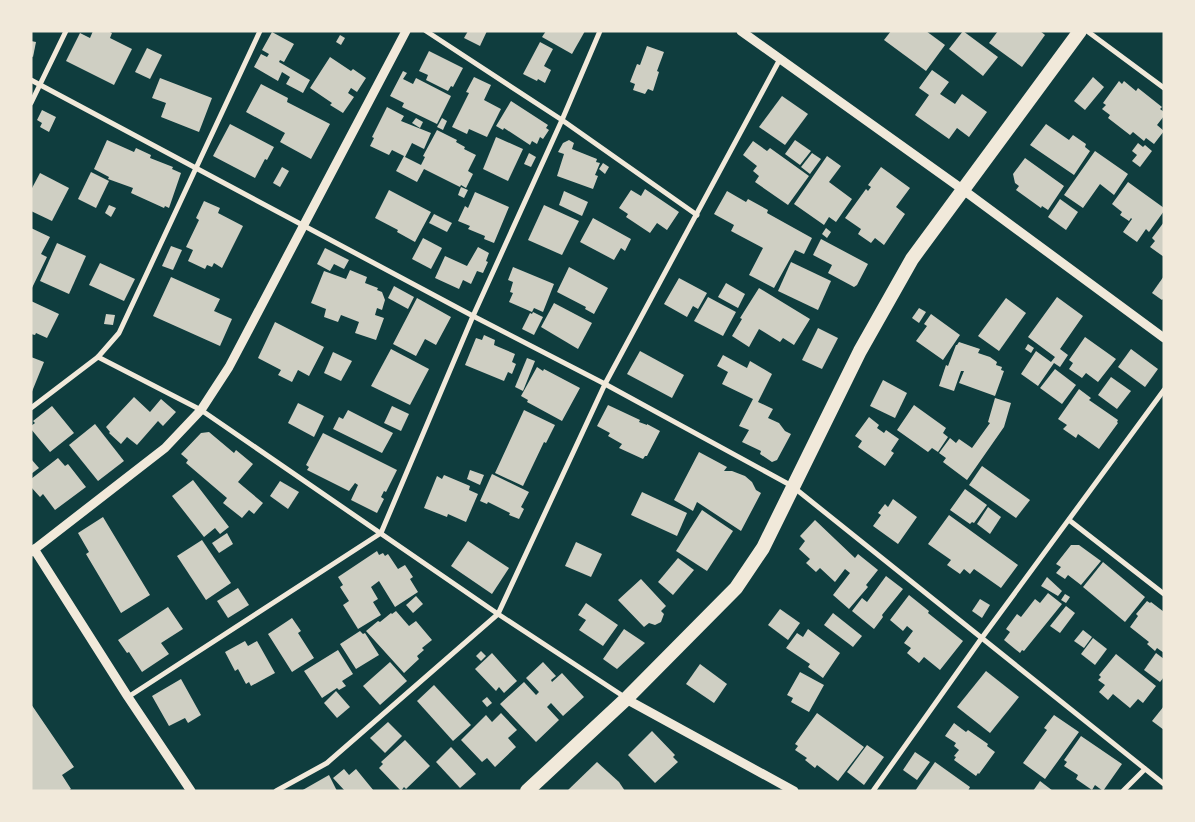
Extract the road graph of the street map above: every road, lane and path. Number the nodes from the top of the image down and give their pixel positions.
1 (66, 31) edge
2 (260, 31) edge
3 (406, 31) edge
4 (426, 31) edge
5 (600, 31) edge
6 (741, 31) edge
7 (1080, 31) edge
8 (1087, 31) edge
9 (780, 59) junction
10 (31, 80) edge
11 (40, 85) junction
12 (1164, 88) edge
13 (31, 103) edge
14 (562, 120) junction
15 (196, 167) junction
16 (962, 189) junction
17 (697, 215) junction
18 (303, 225) junction
19 (473, 316) junction
20 (1164, 338) edge
21 (98, 357) junction
22 (605, 384) junction
23 (1164, 390) edge
24 (31, 408) edge
25 (201, 410) junction
26 (792, 486) junction
27 (1069, 520) junction
28 (381, 533) junction
29 (32, 549) edge
30 (1164, 594) edge
31 (498, 614) junction
32 (981, 639) junction
33 (128, 697) junction
34 (626, 699) junction
35 (1145, 770) junction
36 (1164, 784) edge
37 (192, 791) edge
38 (276, 791) edge
39 (527, 791) edge
40 (794, 791) edge
41 (873, 791) edge
42 (1122, 791) edge

1 - 11 street
2 - 15 street
3 - 18 street
4 - 14 street
5 - 14 street
6 - 9 street
7 - 16 highway
8 - 12 street
9 - 16 street
9 - 17 street
10 - 11 street
11 - 13 street
11 - 15 street
14 - 17 street
14 - 19 street
15 - 18 street
15 - 21 street
16 - 20 street
16 - 26 highway
17 - 22 street
18 - 19 street
18 - 25 street
19 - 22 street
19 - 28 street
21 - 24 street
21 - 25 street
22 - 26 street
22 - 31 street
23 - 27 street
25 - 28 street
25 - 29 street
26 - 32 street
26 - 34 highway
27 - 30 street
27 - 32 street
28 - 31 street
28 - 33 street
29 - 33 street
31 - 34 street
31 - 38 street
32 - 35 street
32 - 41 street
33 - 37 street
34 - 39 highway
34 - 40 street
35 - 36 street
35 - 42 street

